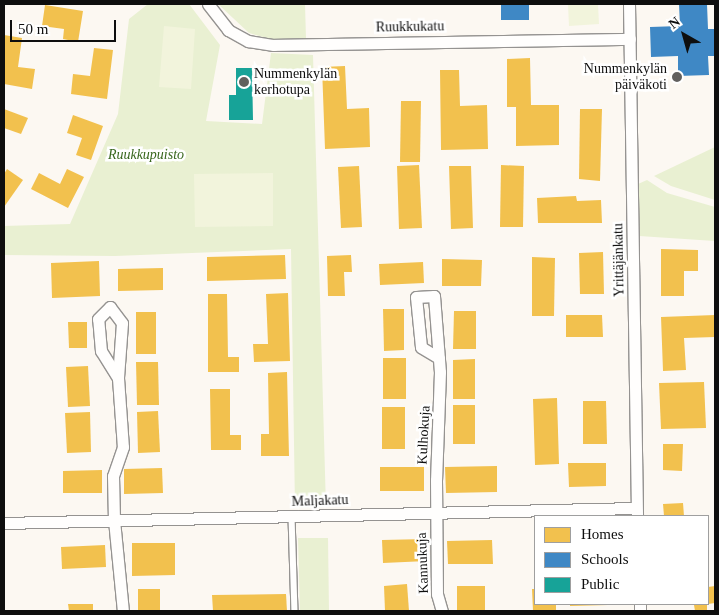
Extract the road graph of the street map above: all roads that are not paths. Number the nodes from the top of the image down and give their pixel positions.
1 (208, 4) edge
2 (629, 4) edge
3 (630, 39) junction
4 (439, 358) junction
5 (118, 378) junction
6 (636, 512) edge
7 (437, 513) junction
8 (292, 517) junction
9 (114, 520) junction
10 (4, 523) edge
11 (123, 611) edge
12 (295, 611) edge
13 (442, 611) edge

1 - 3 street, Ruukkukatu
2 - 3 street, Yrittäjänkatu
3 - 6 street, Yrittäjänkatu
4 - 4 street, Kulhokuja
4 - 7 street, Kulhokuja
5 - 5 street
5 - 9 street
6 - 7 street, Maljakatu
7 - 8 street, Maljakatu
7 - 13 street, Kannukuja
8 - 9 street, Maljakatu
8 - 12 lane
9 - 10 street, Maljakatu
9 - 11 street

